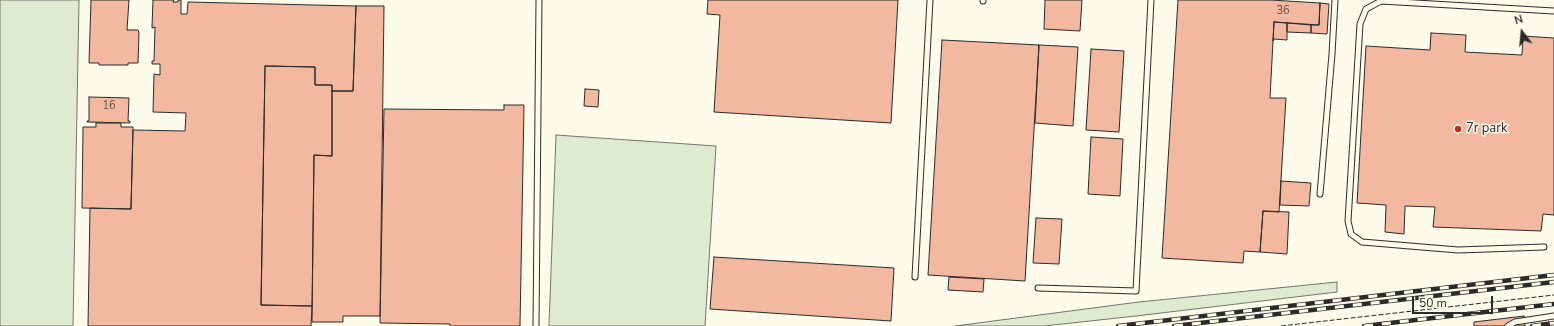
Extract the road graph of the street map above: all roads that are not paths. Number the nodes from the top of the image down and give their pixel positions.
1 (539, 0) edge
2 (930, 0) edge
3 (1151, 0) edge
4 (1335, 0) edge
5 (1554, 11) edge
6 (1320, 194) dead end
7 (1544, 247) dead end
8 (915, 277) dead end
9 (1038, 288) dead end
10 (1554, 316) edge
11 (536, 326) edge
12 (1508, 326) edge

1 - 11 lane
2 - 8 lane
3 - 9 lane
4 - 6 lane
5 - 7 lane
10 - 12 lane

